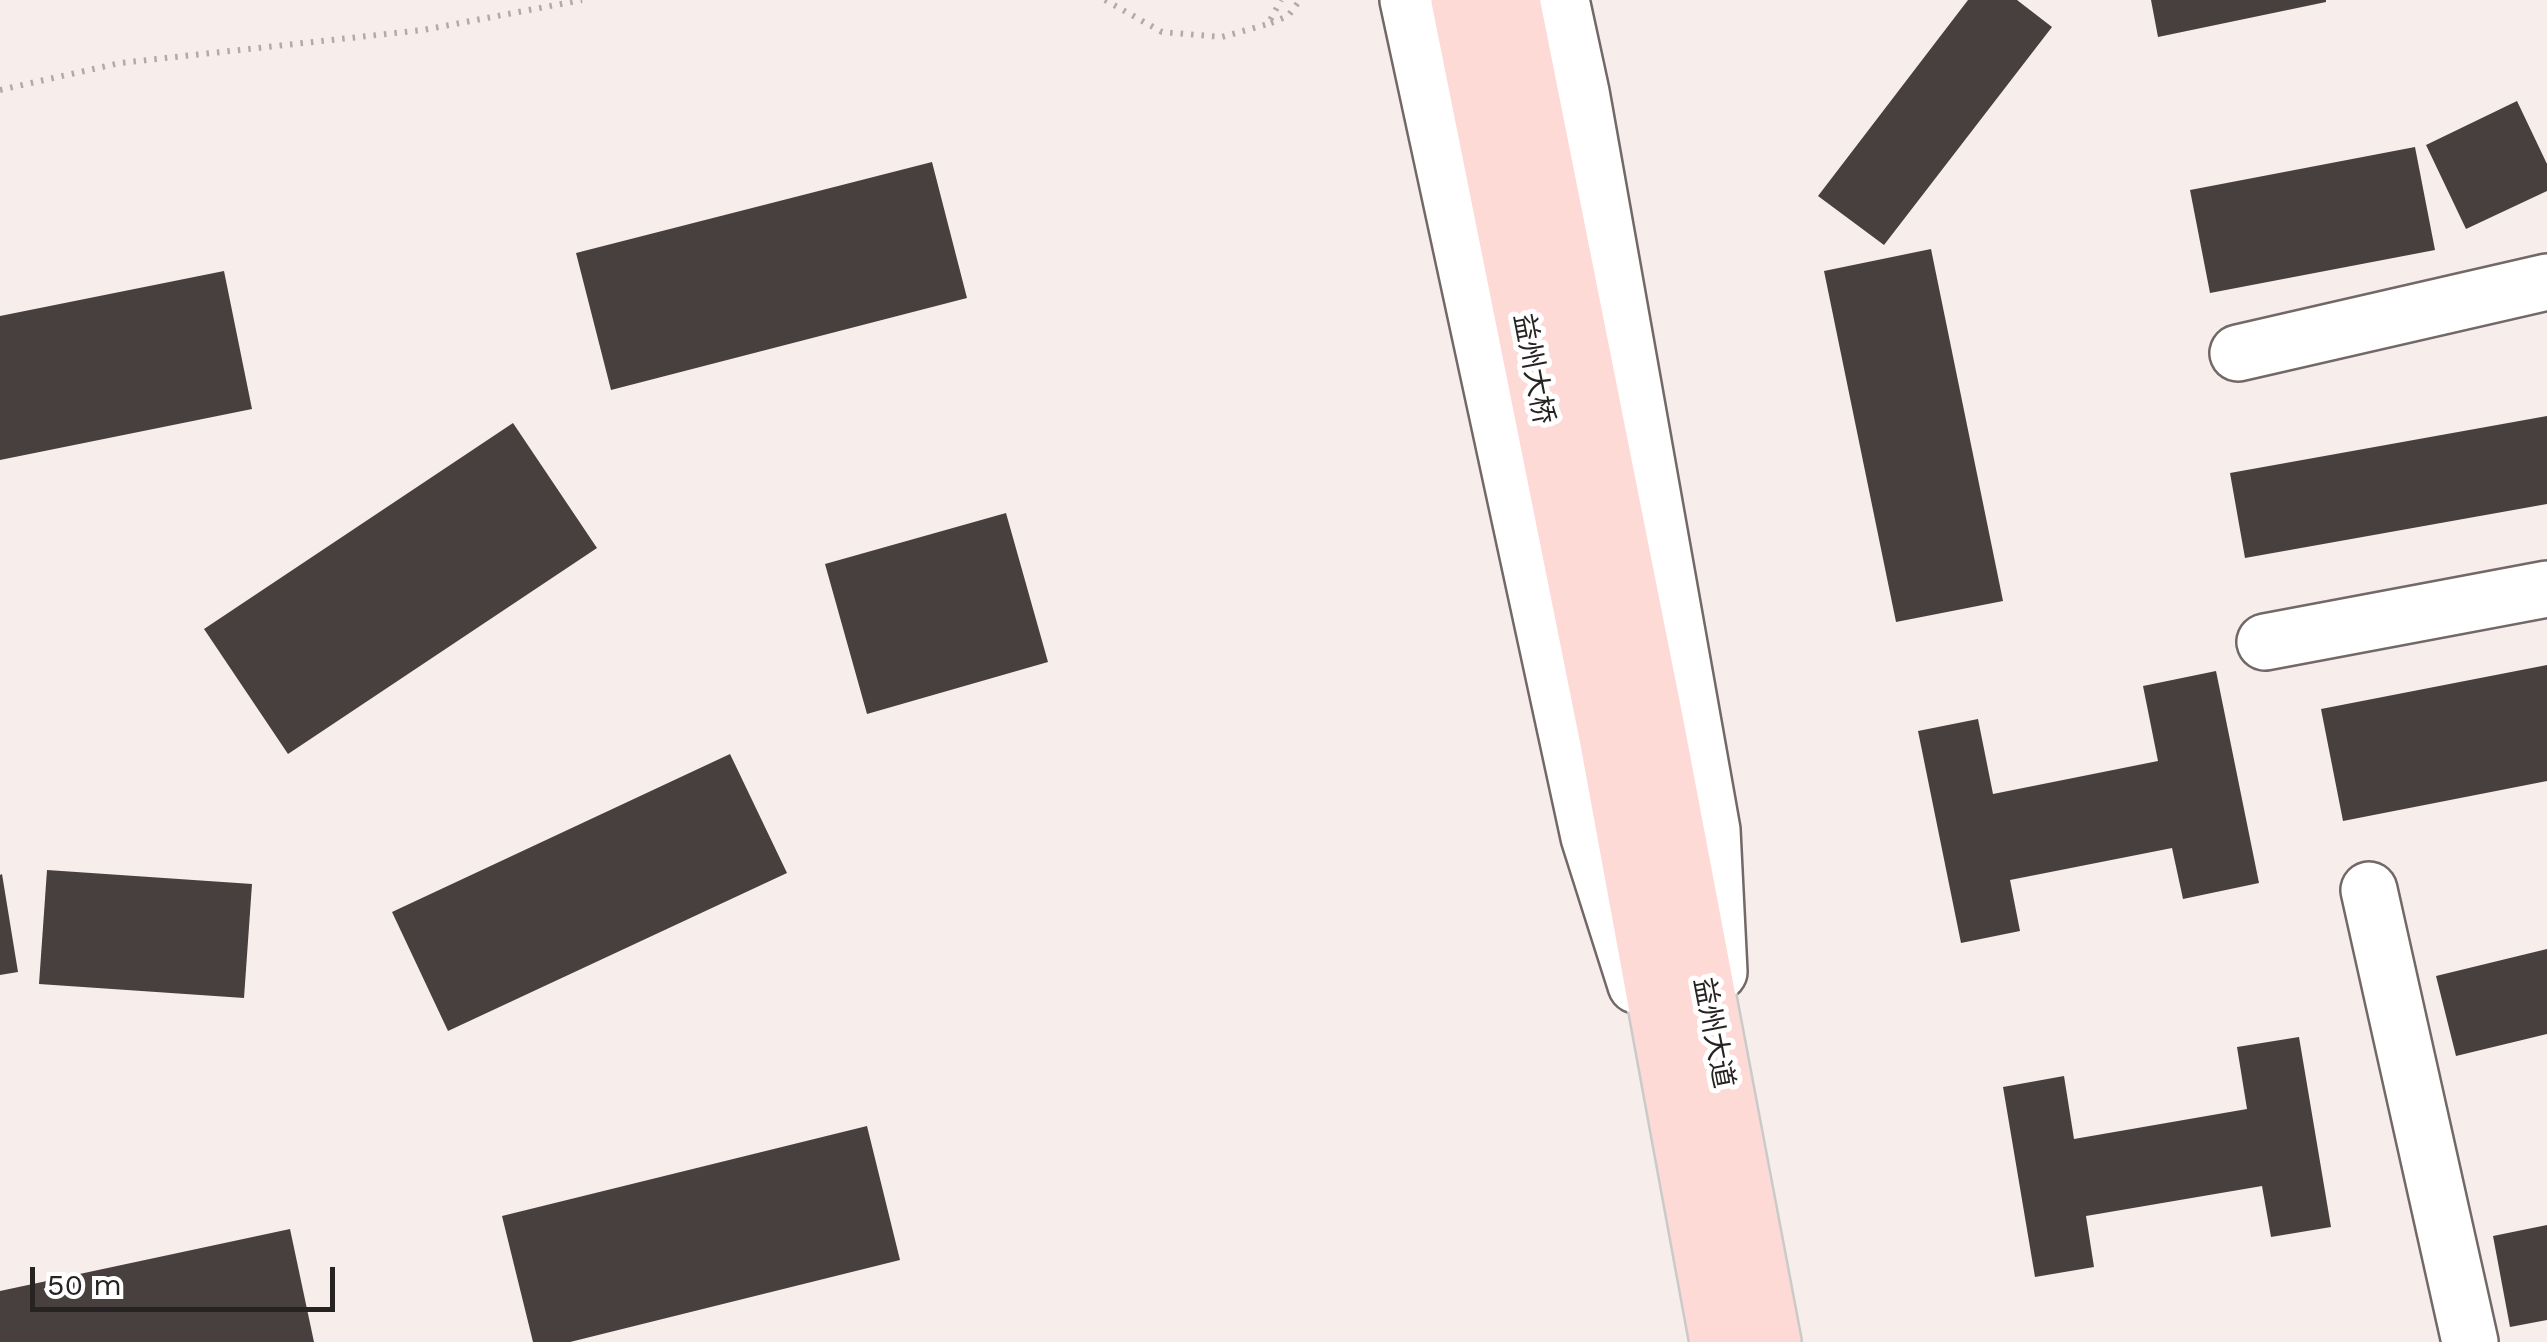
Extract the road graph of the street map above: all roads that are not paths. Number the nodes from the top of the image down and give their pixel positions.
1 (1408, 0) edge
2 (1459, 0) edge
3 (1512, 0) edge
4 (1561, 0) edge
5 (2547, 282) edge
6 (2238, 352) dead end
7 (2547, 589) edge
8 (2265, 642) dead end
9 (1632, 730) junction
10 (2370, 890) dead end
11 (1696, 1082) junction
12 (1718, 1342) edge
13 (1773, 1342) edge
14 (2470, 1342) edge

1 - 11 street
2 - 9 main road, 益州大桥
3 - 9 main road, 益州大桥
4 - 11 street
5 - 6 street
7 - 8 street
9 - 11 main road, 益州大道
10 - 14 street
11 - 12 main road, 益州大道
11 - 13 main road, 益州大道

